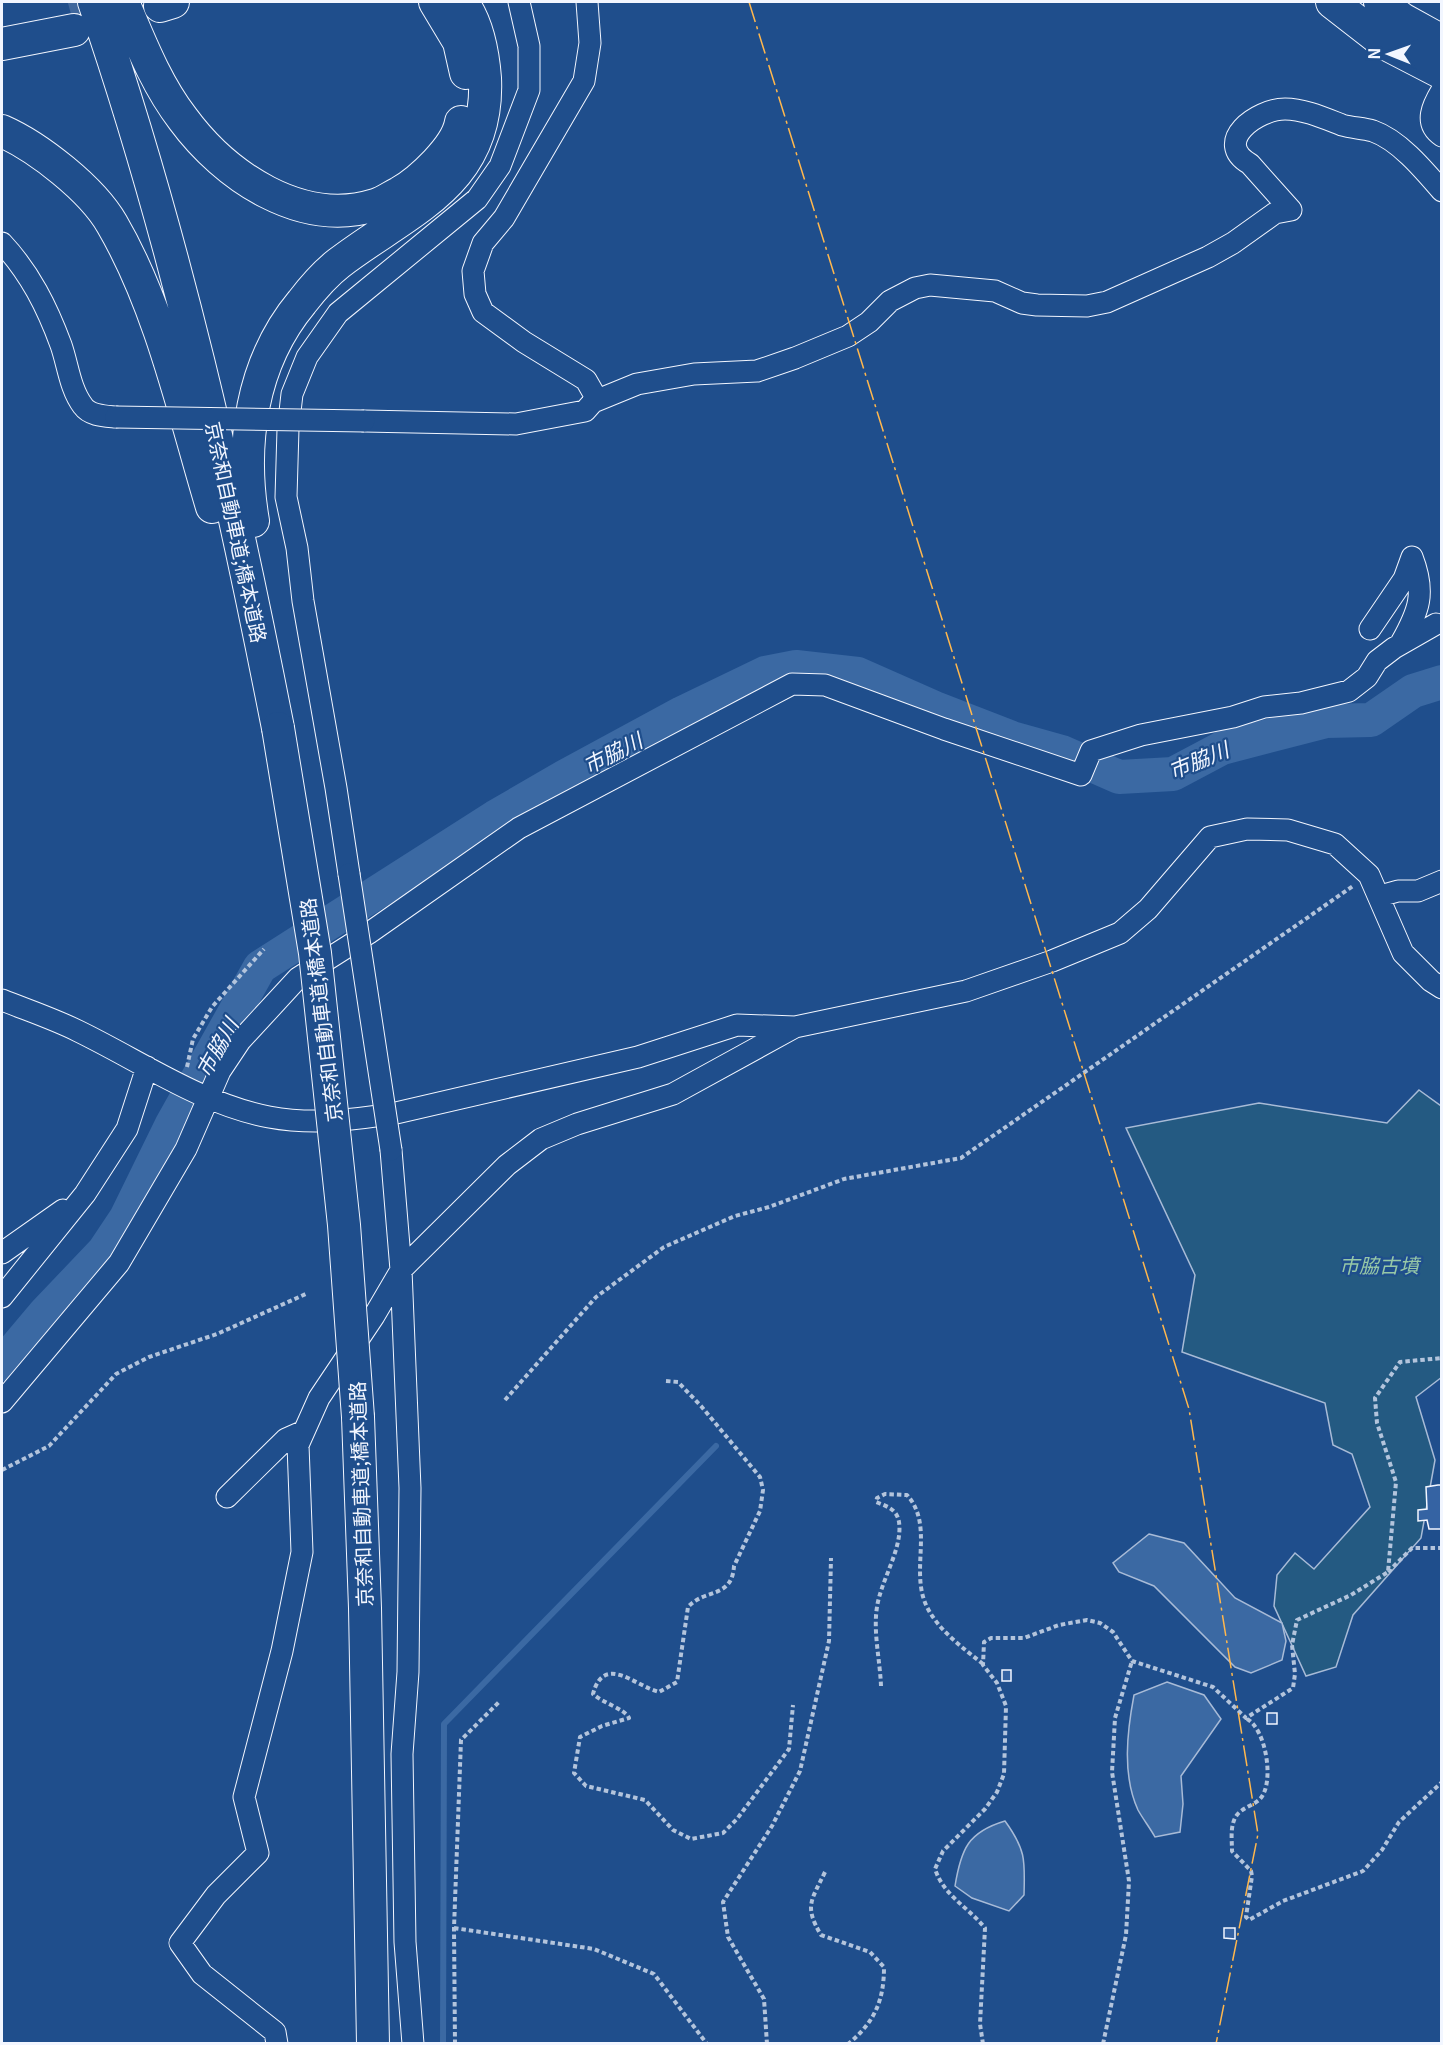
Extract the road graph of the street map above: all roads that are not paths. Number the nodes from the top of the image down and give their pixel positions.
1 (123, 2) edge
2 (435, 2) edge
3 (462, 2) edge
4 (519, 2) edge
5 (587, 2) edge
6 (1332, 2) edge
7 (1380, 2) edge
8 (80, 15) edge
9 (2, 27) edge
10 (1442, 41) edge
11 (2, 44) edge
12 (1442, 73) edge
13 (1442, 90) edge
14 (2, 130) edge
15 (1442, 136) edge
16 (1442, 191) edge
17 (477, 199) junction
18 (504, 218) junction
19 (2, 243) edge
20 (593, 402) junction
21 (252, 597) junction
22 (1440, 622) edge
23 (1370, 629) dead end
24 (1401, 643) junction
25 (268, 676) junction
26 (1442, 881) edge
27 (1380, 896) junction
28 (1442, 988) edge
29 (2, 1000) edge
30 (795, 1027) junction
31 (147, 1067) junction
32 (208, 1097) junction
33 (85, 1194) junction
34 (2, 1253) edge
35 (401, 1270) junction
36 (2, 1297) edge
37 (2, 1402) edge
38 (304, 1431) junction
39 (227, 1497) dead end
40 (277, 2043) edge
41 (373, 2043) edge
42 (413, 2043) edge

1 - 2 highway
3 - 21 highway
4 - 17 street
5 - 18 street
6 - 12 highway
7 - 10 highway
8 - 9 highway
8 - 11 highway
8 - 21 highway, 京奈和自動車道;橋本道路
13 - 15 street
14 - 25 highway
16 - 20 street
17 - 18 street
17 - 35 street, bridge
18 - 20 street
19 - 20 street, bridge
21 - 25 highway, 京奈和自動車道;橋本道路
22 - 24 street
23 - 24 street
24 - 32 street
25 - 41 highway, 京奈和自動車道;橋本道路, bridge
26 - 27 street
27 - 28 street
27 - 30 street
29 - 31 street
30 - 32 street
30 - 35 street
31 - 32 street
31 - 33 street
32 - 37 street
33 - 34 street
33 - 36 street
35 - 38 street
35 - 42 street
38 - 39 street
38 - 40 street

